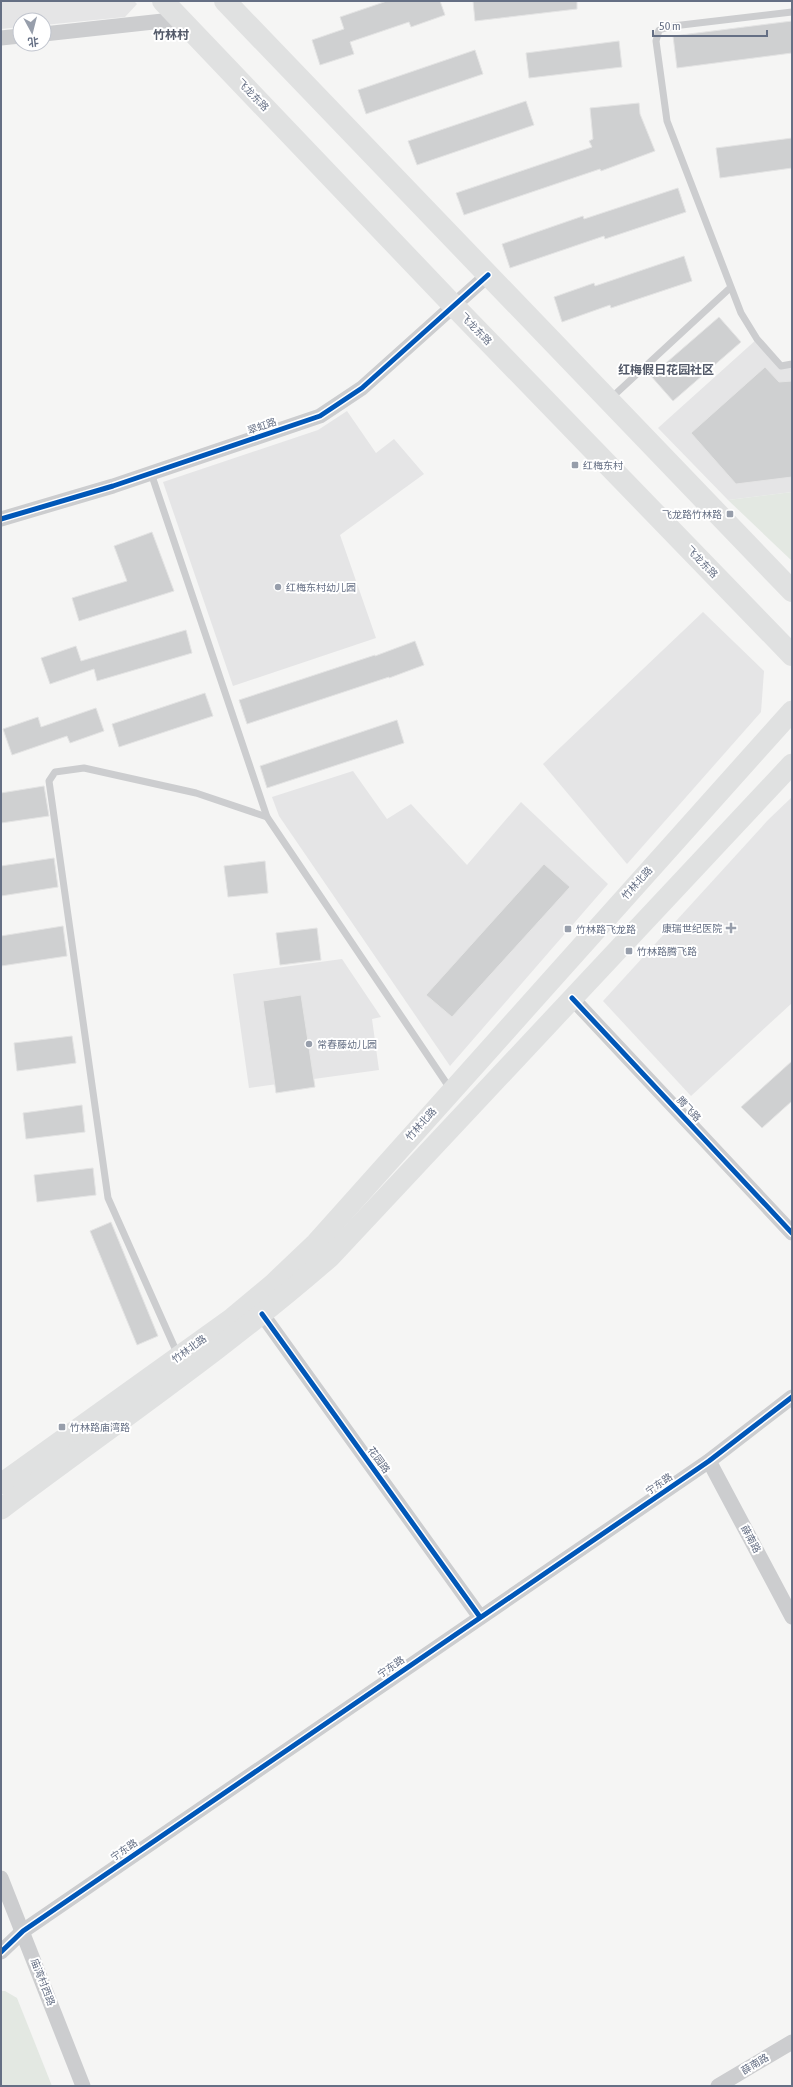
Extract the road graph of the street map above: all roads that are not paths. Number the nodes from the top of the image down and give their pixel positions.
1 (163, 1) edge
2 (225, 1) edge
3 (792, 12) edge
4 (181, 19) junction
5 (52, 33) edge
6 (12, 37) edge
7 (1, 38) edge
8 (488, 275) junction
9 (730, 288) junction
10 (454, 306) junction
11 (792, 364) edge
12 (608, 400) junction
13 (152, 473) junction
14 (1, 519) edge
15 (792, 591) edge
16 (792, 655) edge
17 (792, 711) edge
18 (792, 764) edge
19 (267, 817) junction
20 (572, 998) junction
21 (451, 1090) junction
22 (792, 1233) edge
23 (262, 1314) junction
24 (178, 1357) junction
25 (792, 1396) edge
26 (709, 1461) junction
27 (1, 1484) edge
28 (1, 1509) edge
29 (480, 1616) junction
30 (792, 1617) edge
31 (1, 1878) edge
32 (23, 1931) junction
33 (1, 1952) edge
34 (792, 2042) edge
35 (83, 2086) edge
36 (718, 2086) edge

1 - 4 main road, 飞龙东路
2 - 8 main road
3 - 9 lane
4 - 5 street
4 - 10 main road, 飞龙东路
6 - 7 street
8 - 10 street, 翠虹路
8 - 12 main road
9 - 11 lane
9 - 12 lane
10 - 13 street, 翠虹路
10 - 16 main road, 飞龙东路
12 - 15 main road
13 - 14 street, 翠虹路
13 - 19 lane
17 - 21 main road, 竹林北路
18 - 20 main road, 竹林北路
19 - 21 lane
19 - 24 lane
20 - 22 street, 腾飞路
20 - 23 main road, 竹林北路
21 - 24 main road, 竹林北路
23 - 28 main road, 竹林北路
23 - 29 street, 花园路
24 - 27 main road, 竹林北路
25 - 26 street, 宁东路
26 - 29 street, 宁东路
26 - 30 street, 薛南路
29 - 32 street, 宁东路
31 - 32 street, 庙湾村西路
32 - 33 street, 宁东路
32 - 35 street, 庙湾村西路
34 - 36 street, 薛南路

